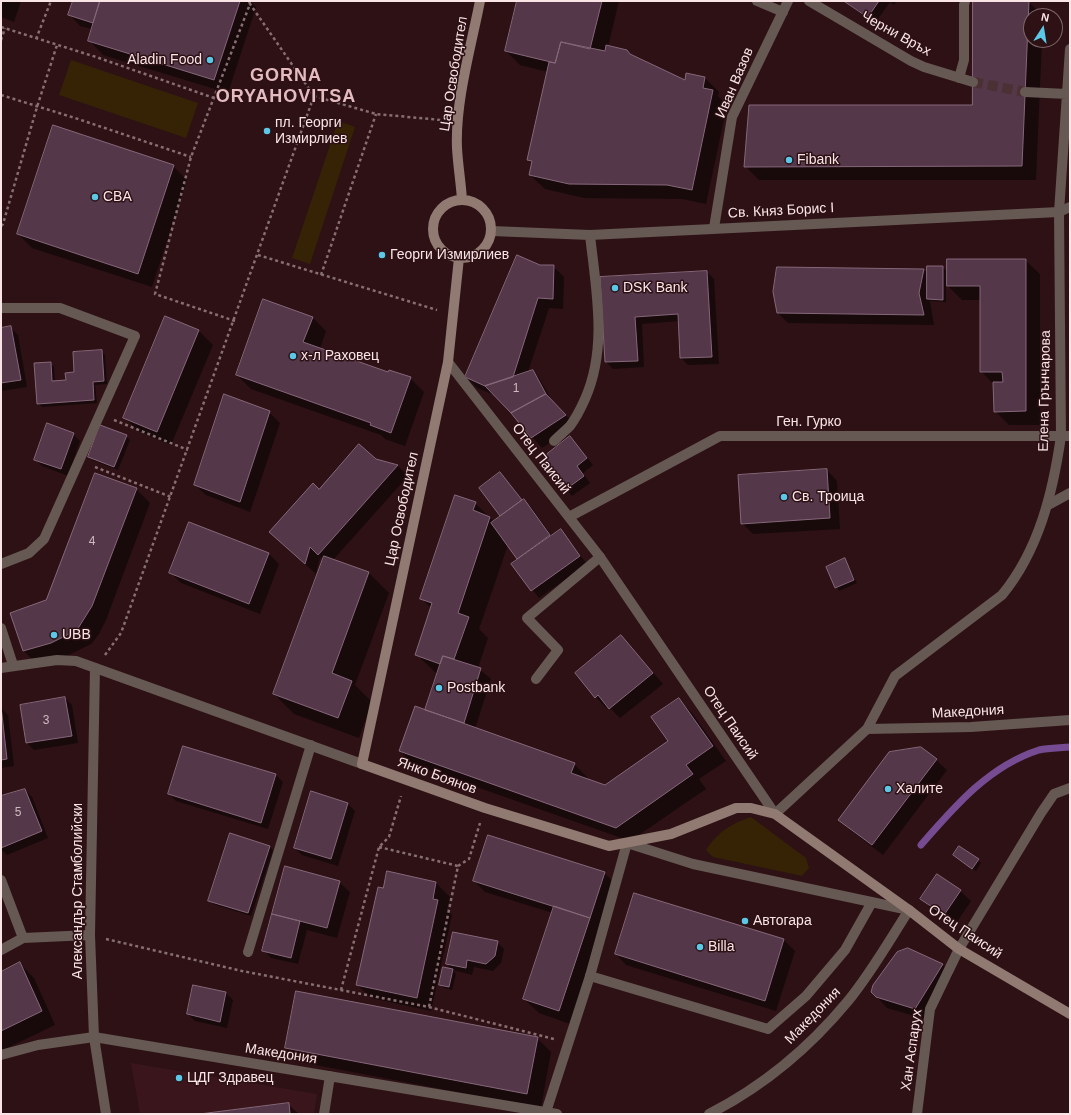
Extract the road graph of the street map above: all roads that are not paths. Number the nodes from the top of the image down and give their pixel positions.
1 (480, 1) edge
2 (757, 1) edge
3 (788, 1) edge
4 (809, 1) edge
5 (965, 1) edge
6 (783, 12) junction
7 (1070, 49) edge
8 (959, 78) junction
9 (973, 82) tunnel mouth
10 (1025, 92) tunnel mouth
11 (1067, 94) junction
12 (462, 200) junction
13 (1070, 207) edge
14 (1059, 212) junction
15 (714, 228) junction
16 (492, 231) junction
17 (590, 235) junction
18 (459, 258) junction
19 (1, 308) edge
20 (448, 362) junction
21 (1065, 436) edge
22 (554, 441) dead end
23 (1070, 493) edge
24 (1048, 504) junction
25 (568, 517) junction
26 (600, 557) junction
27 (1, 564) edge
28 (1, 628) edge
29 (13, 665) junction
30 (1, 668) edge
31 (95, 668) junction
32 (536, 679) dead end
33 (1070, 720) edge
34 (867, 729) junction
35 (311, 745) junction
36 (362, 764) junction
37 (1070, 788) edge
38 (775, 814) junction
39 (627, 843) junction
40 (1, 880) edge
41 (872, 902) junction
42 (909, 910) junction
43 (90, 935) junction
44 (23, 938) junction
45 (959, 949) junction
46 (1, 950) edge
47 (248, 952) dead end
48 (590, 976) junction
49 (1070, 1014) edge
50 (94, 1037) junction
51 (1, 1055) edge
52 (330, 1076) junction
53 (546, 1112) junction
54 (106, 1114) edge
55 (324, 1114) edge
56 (557, 1114) edge
57 (709, 1114) edge
58 (918, 1114) edge

1 - 12 main road, Цар Освободител
2 - 6 street
3 - 6 street, Иван Вазов
4 - 8 street, Черни Връх
5 - 8 street
6 - 15 street, Иван Вазов
7 - 11 street, Елена Грънчарова
8 - 9 street, Черни Връх
10 - 11 street
11 - 14 street, Елена Грънчарова
12 - 16 main road
12 - 18 main road
13 - 14 street, Св. Княз Борис I
14 - 15 street, Св. Княз Борис I
14 - 21 street, Елена Грънчарова
15 - 17 street, Св. Княз Борис I
16 - 17 street, Св. Княз Борис I
16 - 18 main road
17 - 22 street
18 - 20 main road, Цар Освободител
19 - 27 street
20 - 25 street, Отец Паисий
20 - 36 main road, Цар Освободител
21 - 24 street, Елена Грънчарова
21 - 25 street, Ген. Гурко
23 - 24 street
24 - 34 street, Елена Грънчарова
25 - 26 street, Отец Паисий
26 - 32 street
26 - 38 street, Отец Паисий
28 - 29 street
29 - 30 street, Янко Боянов
29 - 31 street, Янко Боянов
31 - 35 street, Янко Боянов
31 - 43 street, Александър Стамболийски
33 - 34 street, Македония
34 - 38 street, Елена Грънчарова
35 - 36 street, Янко Боянов
35 - 47 street
36 - 39 main road, Янко Боянов
37 - 45 street, Хан Аспарух
38 - 39 main road, Янко Боянов
38 - 42 main road, Отец Паисий
39 - 41 street
39 - 48 street
40 - 44 street
41 - 42 street
41 - 48 street
42 - 45 main road, Отец Паисий
42 - 57 street, Македония
43 - 44 street
43 - 50 street, Александър Стамболийски
44 - 46 street
45 - 49 main road, Отец Паисий
45 - 58 street, Хан Аспарух
48 - 53 street
50 - 51 street, Македония
50 - 52 street, Македония
50 - 54 street, Александър Стамболийски
52 - 53 street, Македония
52 - 55 street
53 - 56 street, Македония

